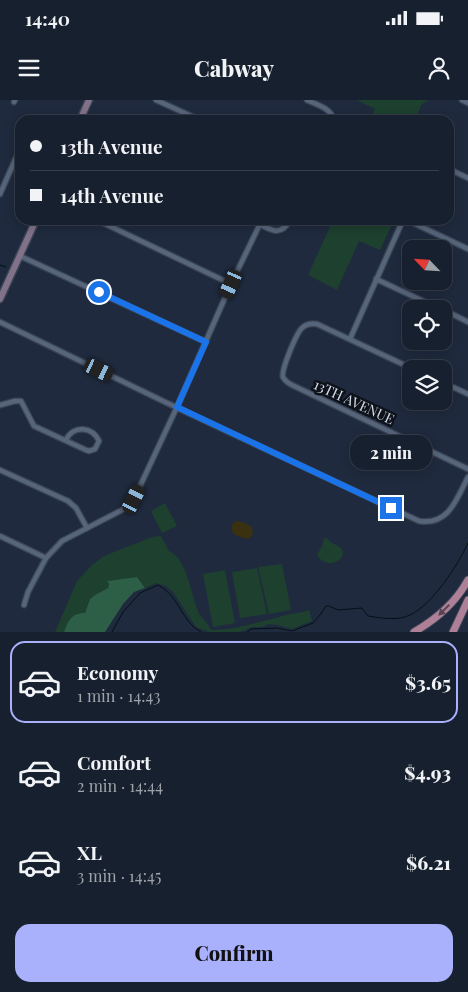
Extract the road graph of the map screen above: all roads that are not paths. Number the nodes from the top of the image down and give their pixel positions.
1 (89, 100) edge
2 (156, 100) edge
3 (307, 100) edge
4 (462, 100) edge
5 (468, 103) edge
6 (82, 115) edge
7 (189, 115) edge
8 (331, 115) edge
9 (15, 160) edge
10 (454, 171) edge
11 (468, 178) edge
12 (0, 194) edge
13 (34, 225) edge
14 (107, 225) edge
15 (260, 225) edge
16 (262, 225) edge
17 (287, 225) edge
18 (403, 225) edge
19 (416, 225) edge
20 (468, 249) edge
21 (20, 256) junction
22 (376, 279) junction
23 (231, 284) junction
24 (0, 299) edge
25 (421, 300) edge
26 (452, 314) edge
27 (0, 322) edge
28 (468, 322) edge
29 (350, 339) junction
30 (206, 342) junction
31 (402, 364) edge
32 (452, 387) edge
33 (468, 394) edge
34 (0, 406) edge
35 (177, 407) junction
36 (66, 440) junction
37 (468, 469) edge
38 (0, 470) edge
39 (468, 478) edge
40 (87, 528) junction
41 (0, 536) edge
42 (46, 558) junction
43 (468, 580) edge
44 (468, 600) edge
45 (24, 605) dead end
46 (414, 632) edge
47 (453, 632) edge

1 - 6 street
2 - 7 street
3 - 8 street
4 - 5 street
9 - 12 street
10 - 11 street
13 - 21 street
14 - 23 street
15 - 23 street
16 - 17 street
18 - 22 street
19 - 20 street
21 - 24 street
21 - 30 street
22 - 25 street
22 - 29 street
23 - 30 street
26 - 28 street
27 - 35 street
29 - 31 street
29 - 37 street, 13TH AVENUE
30 - 35 street
32 - 33 street
34 - 36 street
35 - 39 street
35 - 40 street
36 - 36 street
38 - 40 street
40 - 42 street
41 - 42 street
42 - 45 street
43 -> 46 main road
44 - 47 main road

